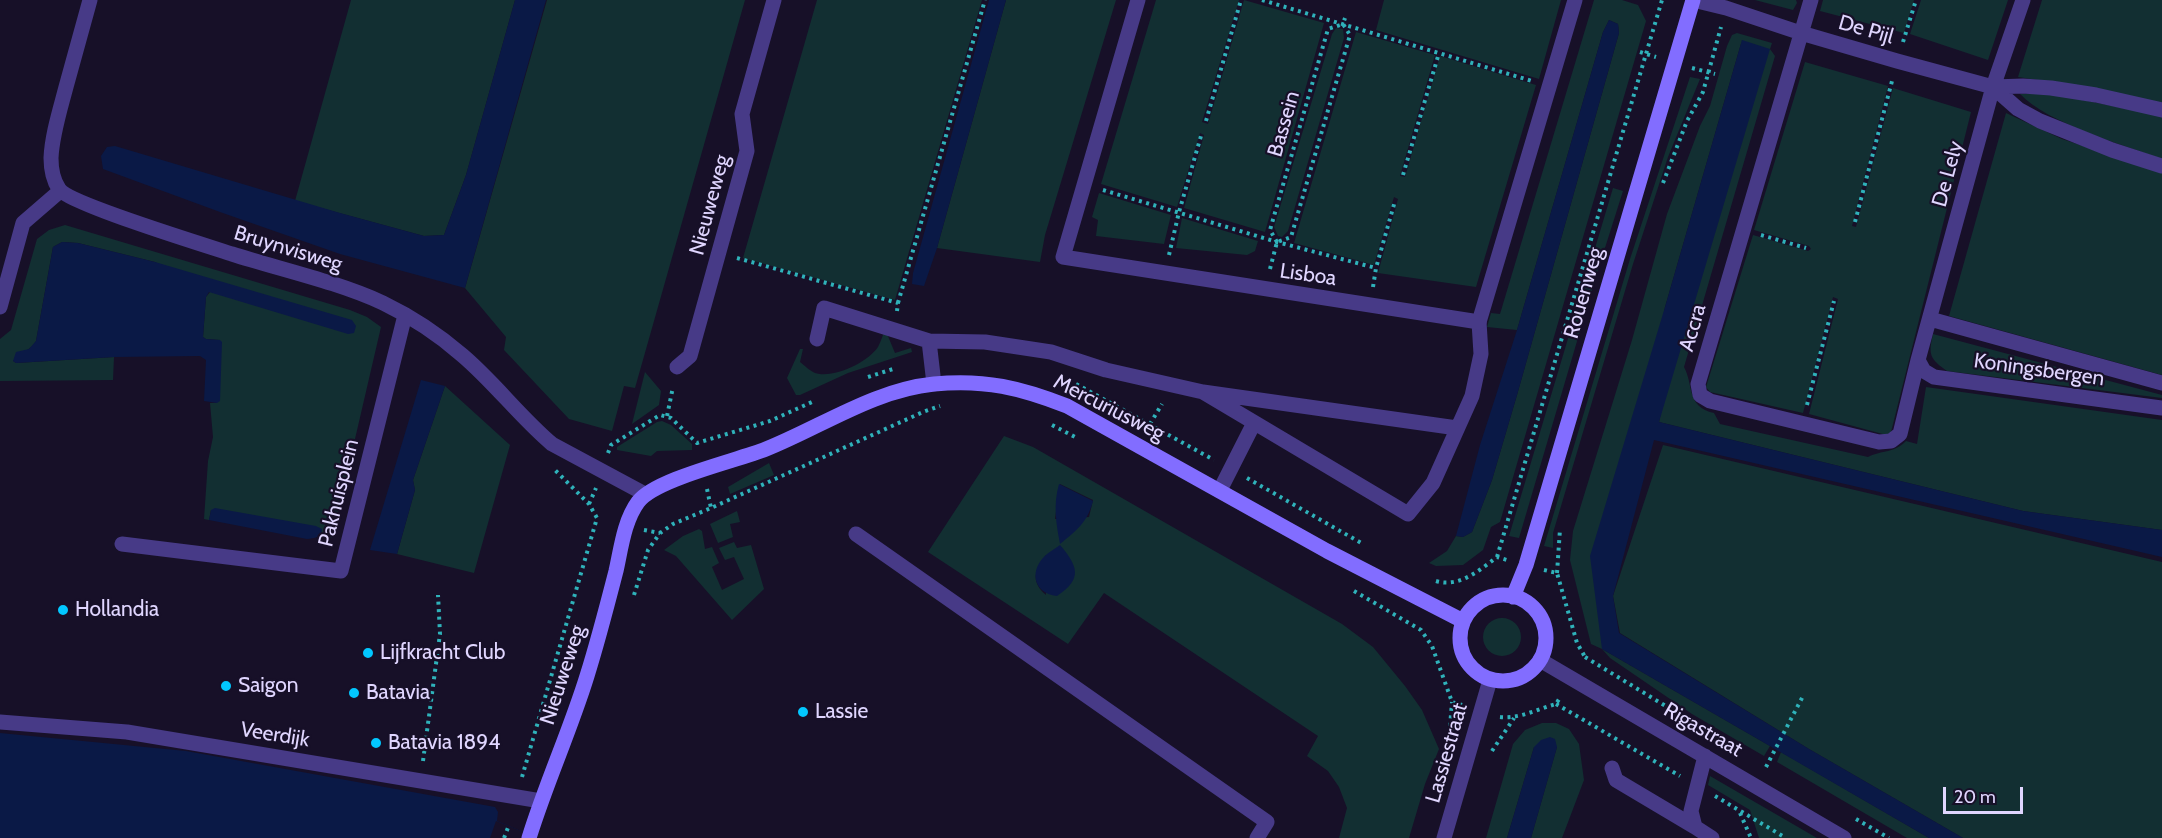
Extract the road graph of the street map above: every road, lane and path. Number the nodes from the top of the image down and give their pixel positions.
1 (90, 0) edge
2 (774, 0) edge
3 (985, 0) edge
4 (1138, 0) edge
5 (1241, 0) edge
6 (1262, 0) edge
7 (1575, 0) edge
8 (1662, 0) edge
9 (1693, 0) edge
10 (1811, 0) edge
11 (1916, 0) edge
12 (2023, 0) edge
13 (1726, 8) junction
14 (1345, 18) dead end
15 (1343, 24) junction
16 (1801, 33) junction
17 (1438, 52) junction
18 (1897, 61) junction
19 (1549, 86) junction
20 (1993, 87) junction
21 (2162, 110) edge
22 (1206, 121) dead end
23 (1201, 136) dead end
24 (2162, 166) edge
25 (1403, 175) dead end
26 (1084, 184) junction
27 (60, 191) junction
28 (1659, 193) dead end
29 (1395, 201) dead end
30 (1179, 212) junction
31 (1855, 222) dead end
32 (1743, 231) junction
33 (1277, 242) junction
34 (1806, 248) dead end
35 (719, 253) junction
36 (1165, 273) junction
37 (1264, 290) junction
38 (1834, 301) dead end
39 (898, 303) junction
40 (0, 307) edge
41 (405, 315) junction
42 (1930, 319) junction
43 (1479, 322) junction
44 (893, 330) junction
45 (817, 339) dead end
46 (929, 341) junction
47 (1918, 360) junction
48 (677, 367) joint
49 (2162, 383) edge
50 (934, 384) junction
51 (1203, 392) junction
52 (1267, 401) junction
53 (943, 405) dead end
54 (799, 408) dead end
55 (2162, 408) edge
56 (667, 416) junction
57 (1046, 422) dead end
58 (1803, 423) junction
59 (1257, 424) junction
60 (1456, 428) junction
61 (1082, 441) dead end
62 (602, 470) junction
63 (1220, 490) junction
64 (645, 494) junction
65 (590, 504) dead end
66 (1564, 518) dead end
67 (856, 534) dead end
68 (122, 544) dead end
69 (1497, 557) dead end
70 (1557, 573) dead end
71 (1348, 588) dead end
72 (438, 595) dead end
73 (1513, 597) junction
74 (632, 602) dead end
75 (1463, 621) junction
76 (1421, 630) dead end
77 (1585, 657) dead end
78 (1540, 660) junction
79 (1618, 677) dead end
80 (1490, 680) junction
81 (1803, 696) dead end
82 (1556, 704) dead end
83 (0, 722) edge
84 (1705, 756) junction
85 (1766, 767) dead end
86 (1612, 768) dead end
87 (420, 780) junction
88 (1697, 786) junction
89 (519, 796) junction
90 (541, 801) junction
91 (1738, 810) junction
92 (508, 826) dead end
93 (1695, 827) junction
94 (529, 836) edge
95 (504, 838) edge
96 (1257, 838) edge
97 (1444, 838) edge
98 (1712, 838) edge
99 (1751, 838) edge
100 (1786, 838) edge
101 (1844, 838) edge

1 - 27 street
2 - 35 street, Nieuweweg
3 - 39 path
4 - 26 street, Lisboa
5 - 22 path
6 - 15 path
7 - 19 street
8 - 69 path
9 - 13 street, De Pijl
9 - 73 main road, Rouenweg
10 - 16 street, Accra
11 - 18 path
12 - 20 street, De Lely
13 - 16 street, De Pijl
13 - 28 path
14 - 15 path, Bassein
15 - 17 path
15 - 33 path, Bassein
15 - 33 path, Bassein
16 - 18 street, De Pijl
16 - 32 street, Accra
17 - 19 path
17 - 25 path
18 - 20 street, De Pijl
18 - 31 path
19 - 43 street
20 - 21 street, De Pijl
20 - 24 street, De Pijl
20 - 42 street, De Lely
23 - 30 path
26 - 30 path
26 - 36 street, Lisboa
27 - 40 street
27 - 41 street, Bruynvisweg
29 - 33 path
30 - 33 path
30 - 36 path
32 - 34 path
32 - 58 street, Accra
33 - 37 path, Bassein
35 - 39 path
35 - 48 street, Nieuweweg
36 - 37 street, Lisboa
37 - 43 street, Lisboa
38 - 58 path
39 - 44 path
41 - 62 street, Bruynvisweg
41 - 68 street, Pakhuisplein
42 - 47 street, De Lely
42 - 49 street, Koningsbergen
43 - 60 street
44 - 45 street
44 - 46 street
46 - 50 street
46 - 51 street
47 - 55 street, Koningsbergen
47 - 58 street, Accra
48 - 56 path
50 - 63 main road, Mercuriusweg
50 - 64 main road, Mercuriusweg
51 - 52 street
51 - 59 street
52 - 59 street
52 - 60 street
53 - 74 path
54 - 56 path
56 - 62 path
57 - 61 path
59 - 60 street
59 - 63 street
62 - 64 street, Bruynvisweg
63 - 75 main road, Mercuriusweg
64 - 90 main road, Nieuweweg
65 - 89 path, Nieuweweg
66 - 70 path
67 - 96 street
71 - 76 path
72 - 87 path
73 - 75 main road
73 - 78 main road
75 - 80 main road
77 - 79 path
78 - 80 main road
78 - 84 street, Rigastraat
80 - 97 street, Lassiestraat
81 - 85 path
82 - 88 path
83 - 87 street, Veerdijk
84 - 88 street
84 - 101 street, Rigastraat
86 - 93 street
87 - 89 street, Veerdijk
88 - 91 path
88 - 93 street
89 - 90 street, Veerdijk
90 - 94 main road, Nieuweweg
91 - 99 path
91 - 100 path
92 - 95 path
93 - 98 street

